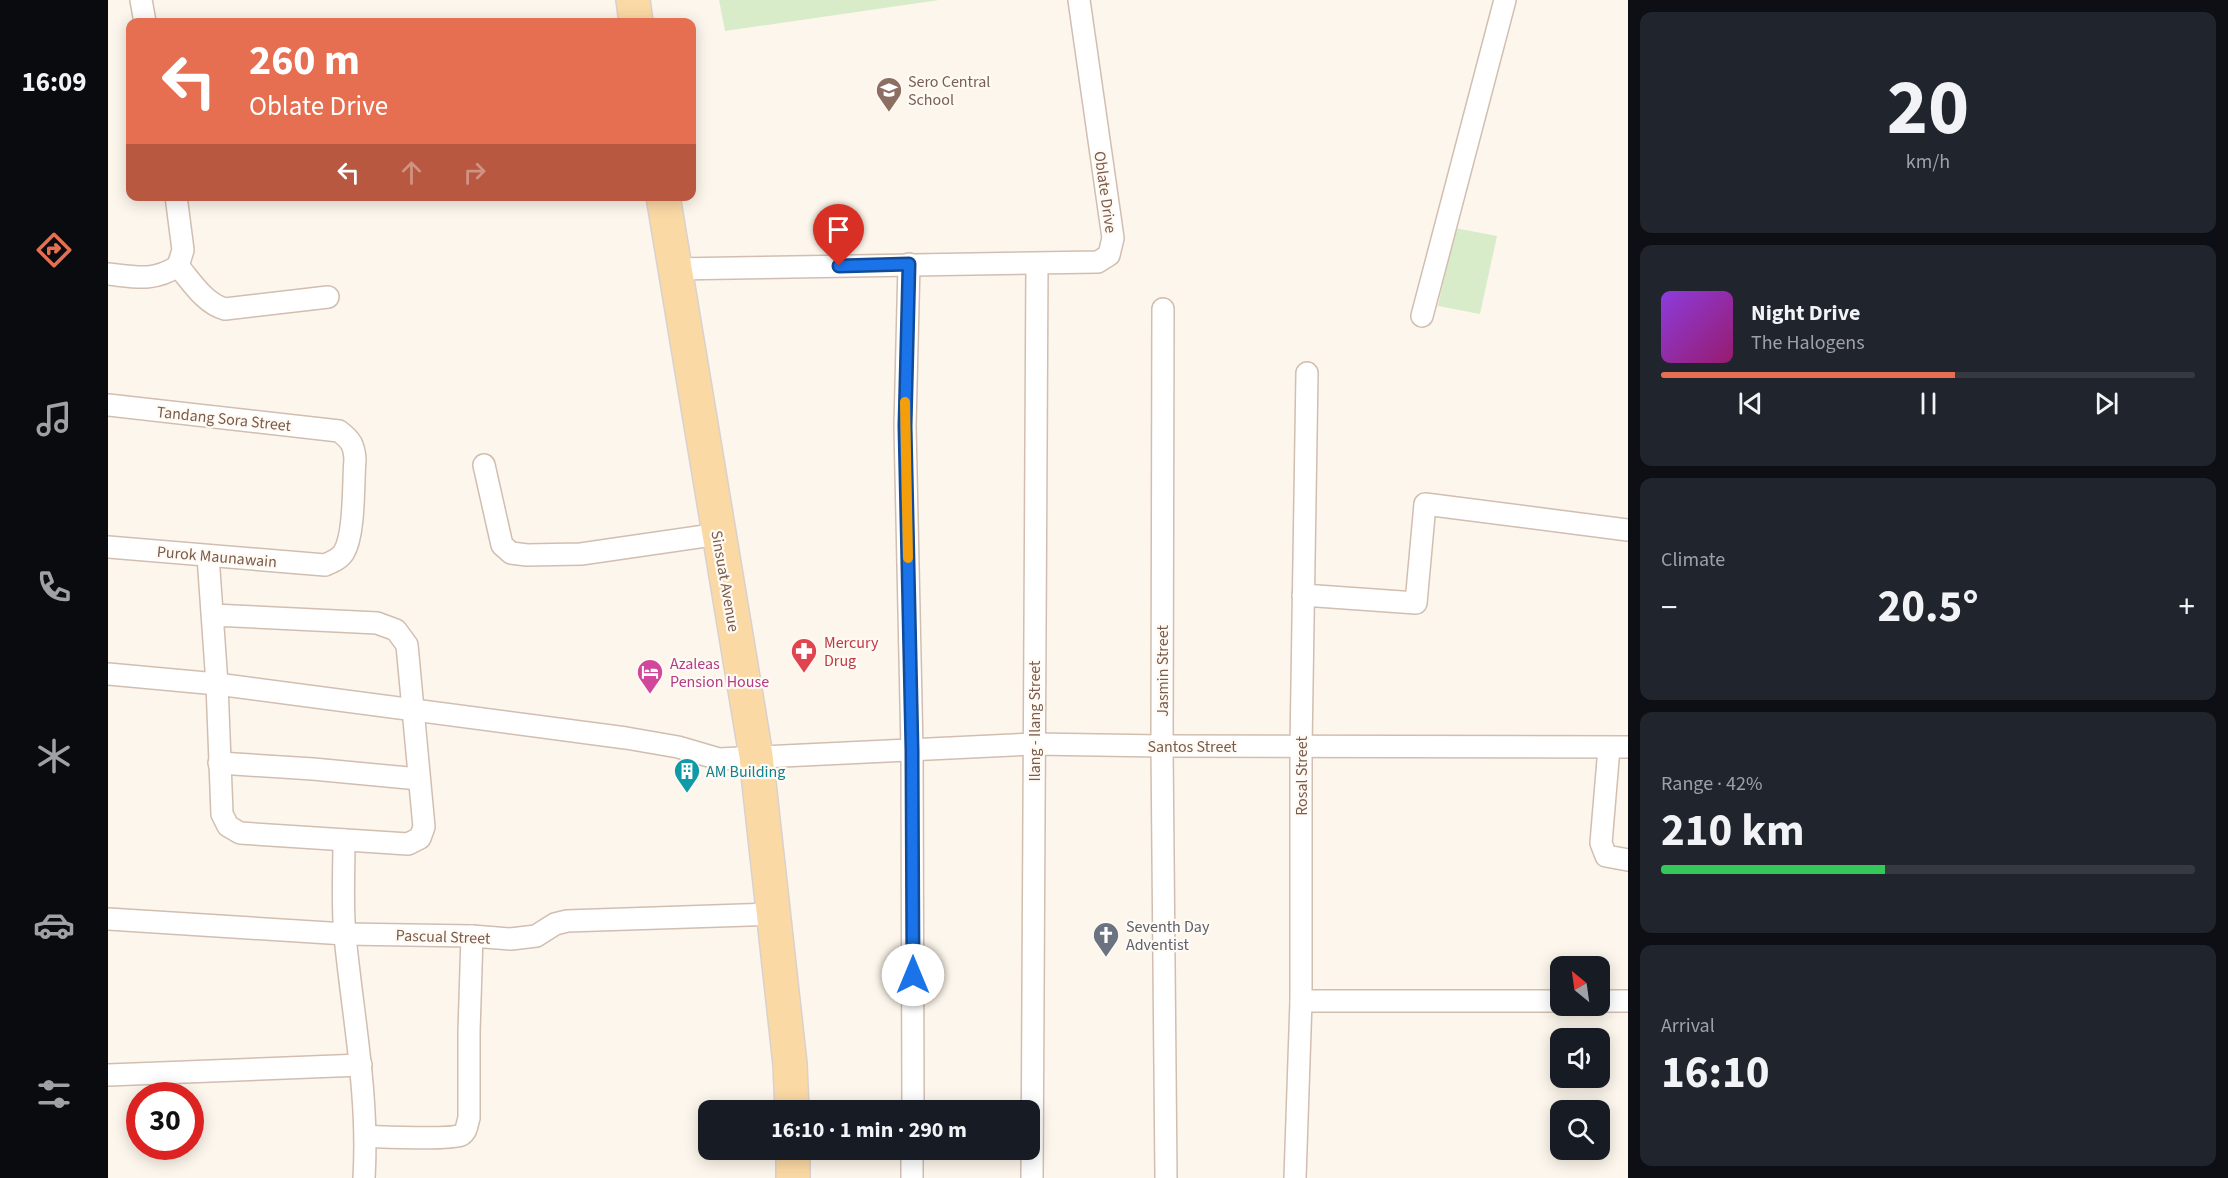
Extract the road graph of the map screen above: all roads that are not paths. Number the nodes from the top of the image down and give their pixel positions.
1 (141, 0) edge
2 (633, 0) edge
3 (1079, 0) edge
4 (1505, 0) edge
5 (144, 18) edge
6 (635, 18) edge
7 (177, 201) edge
8 (664, 201) edge
9 (909, 264) junction
10 (1037, 264) junction
11 (178, 266) junction
12 (674, 269) junction
13 (108, 274) edge
14 (328, 297) dead end
15 (1163, 309) dead end
16 (1422, 316) dead end
17 (1307, 373) dead end
18 (108, 405) edge
19 (484, 465) dead end
20 (1628, 530) edge
21 (718, 534) junction
22 (108, 547) edge
23 (208, 556) junction
24 (325, 565) joint
25 (1304, 596) junction
26 (213, 615) junction
27 (108, 674) edge
28 (217, 684) junction
29 (412, 710) junction
30 (1034, 744) junction
31 (1162, 746) junction
32 (1301, 747) junction
33 (1618, 748) edge
34 (912, 750) junction
35 (756, 756) junction
36 (219, 763) junction
37 (419, 779) junction
38 (344, 840) junction
39 (1628, 860) edge
40 (775, 914) junction
41 (108, 919) edge
42 (345, 934) junction
43 (472, 936) junction
44 (1301, 1001) junction
45 (1550, 1001) edge
46 (1610, 1001) edge
47 (1628, 1001) edge
48 (361, 1065) junction
49 (108, 1075) edge
50 (792, 1100) edge
51 (913, 1100) edge
52 (366, 1136) junction
53 (793, 1160) edge
54 (912, 1160) edge
55 (364, 1178) edge
56 (793, 1178) edge
57 (912, 1178) edge
58 (1032, 1178) edge
59 (1166, 1178) edge
60 (1295, 1178) edge

1 - 5 street
2 - 6 main road
3 - 10 street, Oblate Drive
4 - 16 street
7 - 11 street
8 - 12 main road, Sinsuat Avenue
9 - 10 street, Oblate Drive
9 - 12 street, Oblate Drive
9 - 34 street
10 - 30 street, Ilang - Ilang Street
11 - 13 street
11 - 14 street
12 - 21 main road, Sinsuat Avenue
15 - 31 street, Jasmin Street
17 - 25 street, Rosal Street
18 - 24 street, Tandang Sora Street
19 - 21 street
20 - 25 street
21 - 35 main road, Sinsuat Avenue
22 - 23 street, Purok Maunawain
23 - 24 street, Purok Maunawain
23 - 26 street
25 - 32 street, Rosal Street
26 - 28 street
26 - 29 street
27 - 28 street, Santos Street
28 - 29 street, Santos Street
28 - 36 street
29 - 35 street, Santos Street
29 - 37 street
30 - 31 street, Santos Street
30 - 34 street, Santos Street
30 - 58 street, Ilang - Ilang Street
31 - 32 street, Santos Street
31 - 59 street, Jasmin Street
32 - 33 street, Santos Street
32 - 44 street, Rosal Street
33 - 39 street
34 - 35 street, Santos Street
34 - 51 street
35 - 40 main road, Sinsuat Avenue
36 - 37 street
36 - 38 street
37 - 38 street
38 - 42 street
40 - 43 street, Pascual Street
40 - 50 main road, Sinsuat Avenue
41 - 42 street, Pascual Street
42 - 43 street, Pascual Street
42 - 48 street
43 - 52 street
44 - 45 street
44 - 60 street, Rosal Street
46 - 47 street
48 - 49 street
48 - 52 street
52 - 55 street
53 - 56 main road
54 - 57 street

